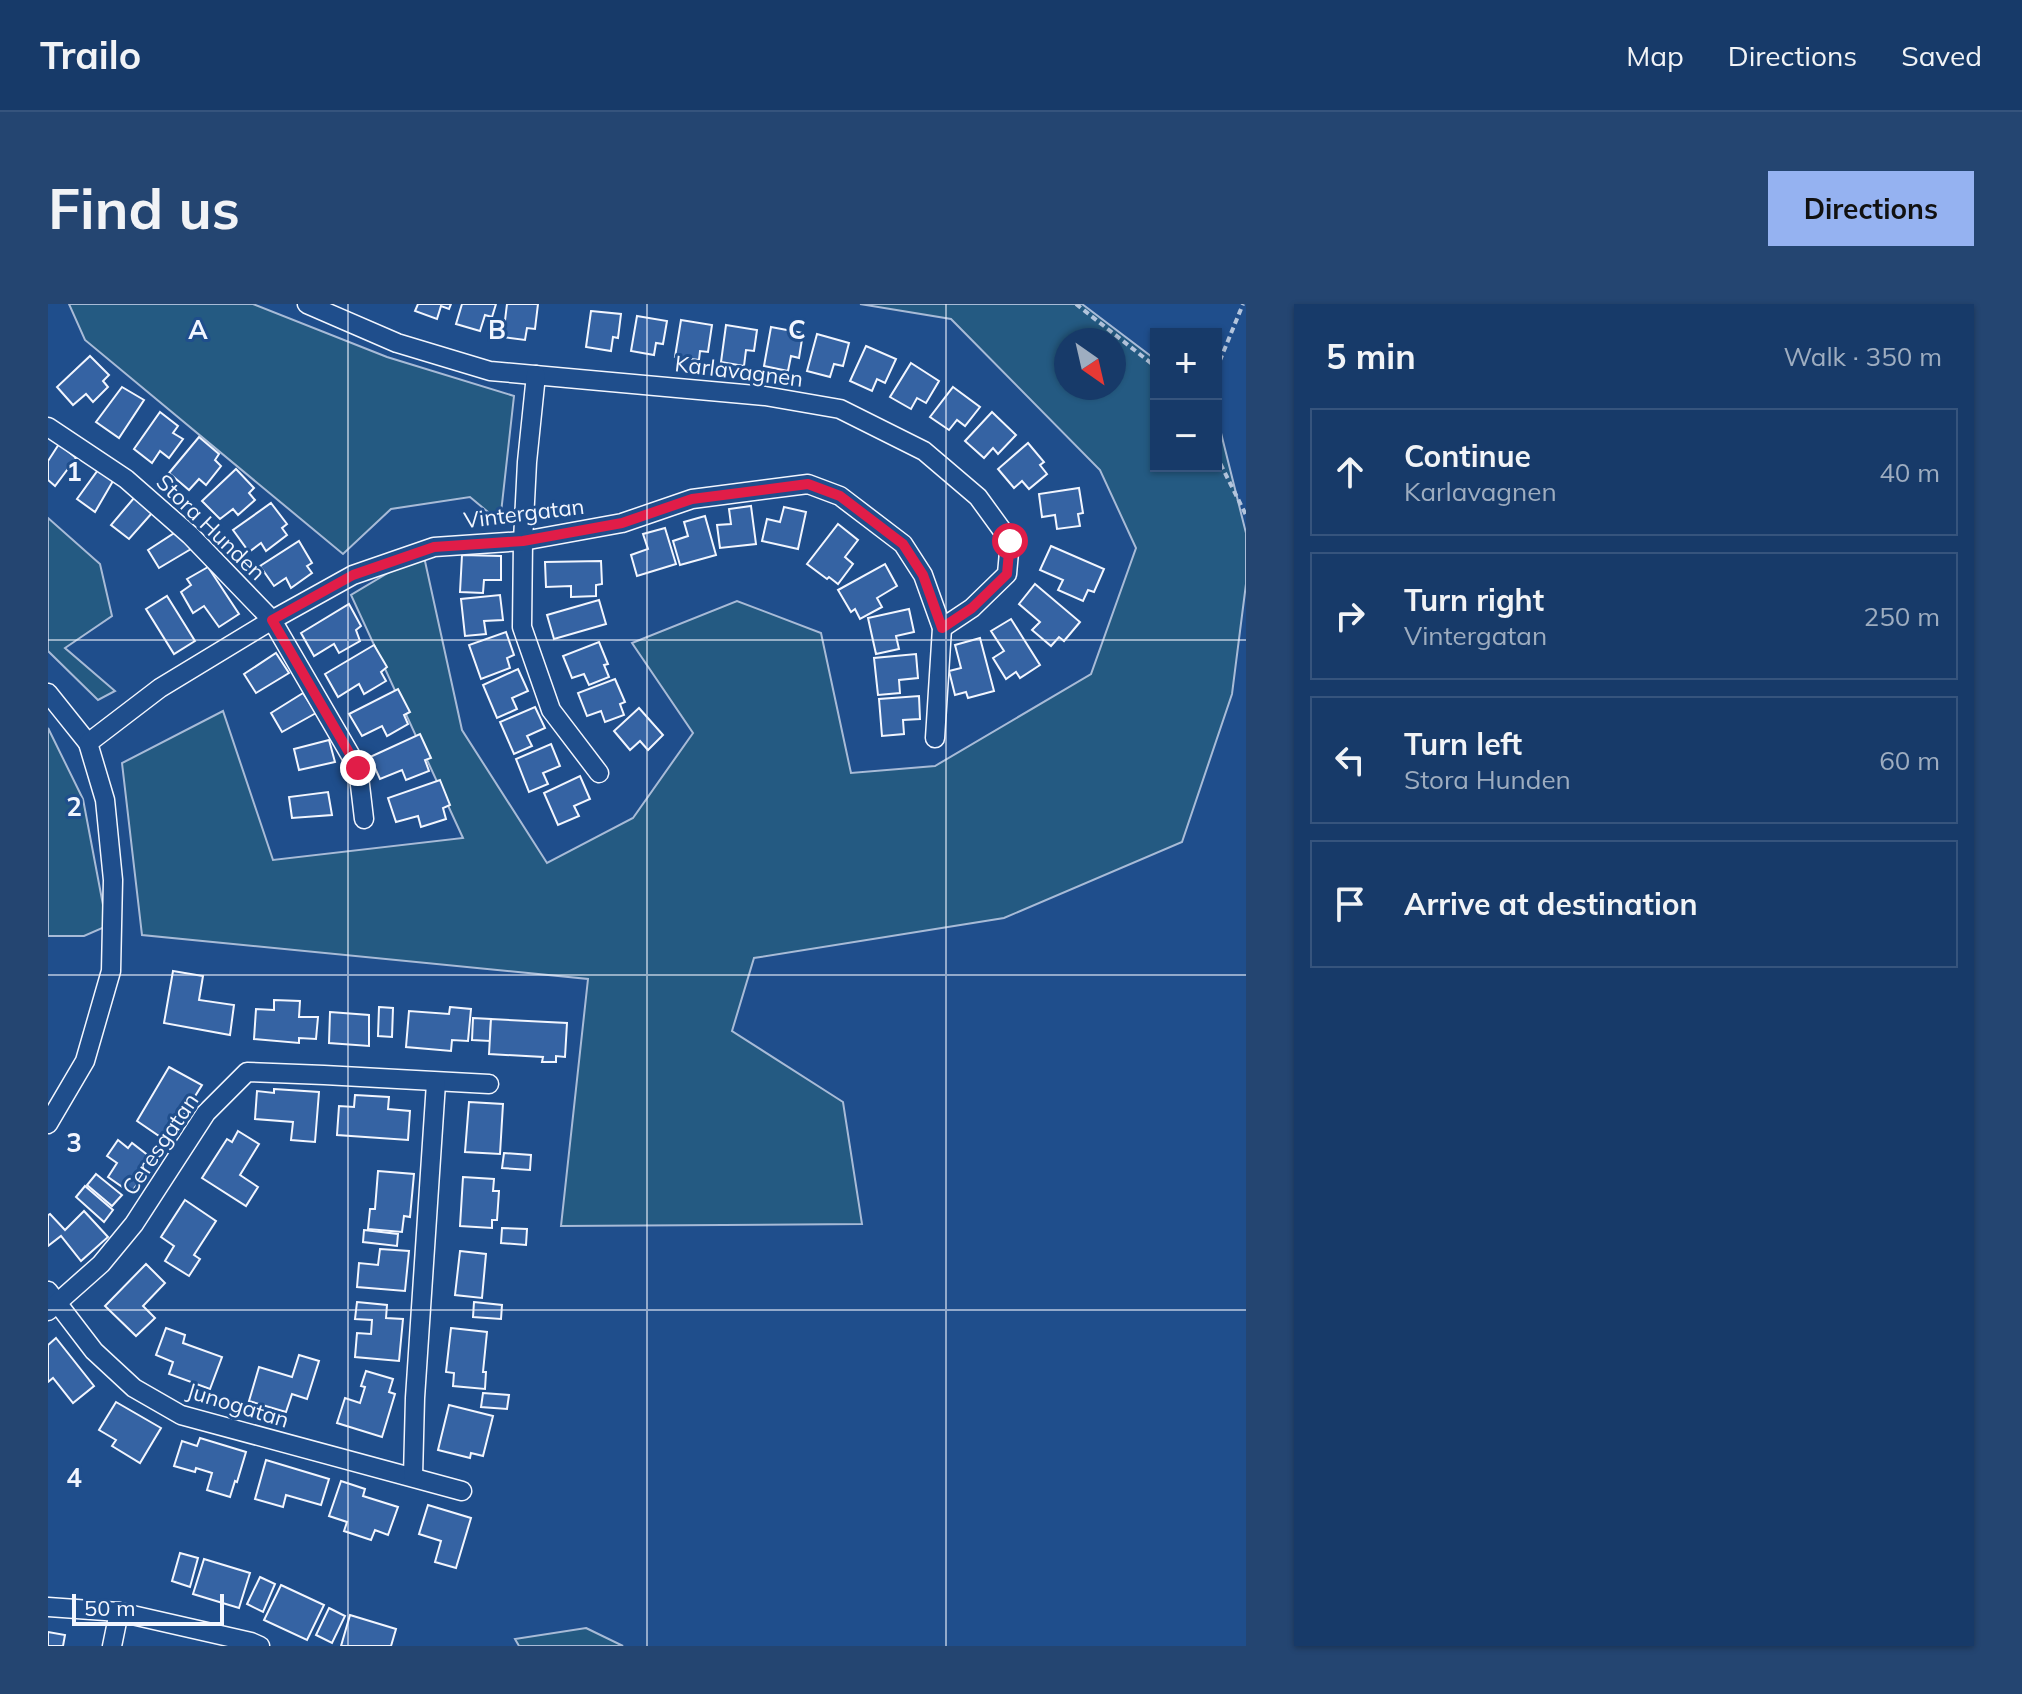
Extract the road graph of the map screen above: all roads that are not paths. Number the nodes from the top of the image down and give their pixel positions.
1 (307, 304) edge
2 (536, 375) junction
3 (48, 427) edge
4 (523, 541) junction
5 (272, 620) junction
6 (942, 628) junction
7 (48, 693) edge
8 (935, 738) dead end
9 (88, 743) junction
10 (599, 773) dead end
11 (364, 819) dead end
12 (436, 1083) junction
13 (489, 1084) dead end
14 (48, 1124) edge
15 (51, 1301) edge
16 (413, 1476) junction
17 (462, 1491) dead end
18 (48, 1607) edge
19 (119, 1612) junction
20 (112, 1646) edge
21 (260, 1646) edge

1 - 2 street, Karlavagnen
2 - 4 street
2 - 6 street, Karlavagnen
3 - 5 street, Stora Hunden
4 - 5 street, Vintergatan
4 - 6 street, Vintergatan
4 - 10 street
5 - 9 street, Vintergatan
5 - 11 street, Stora Hunden
6 - 8 street
7 - 9 street
9 - 14 street
12 - 13 street, Ceresgatan
12 - 15 street, Ceresgatan
12 - 16 street
15 - 16 street, Junogatan
16 - 17 street, Junogatan
18 - 19 street
19 - 20 street
19 - 21 street

